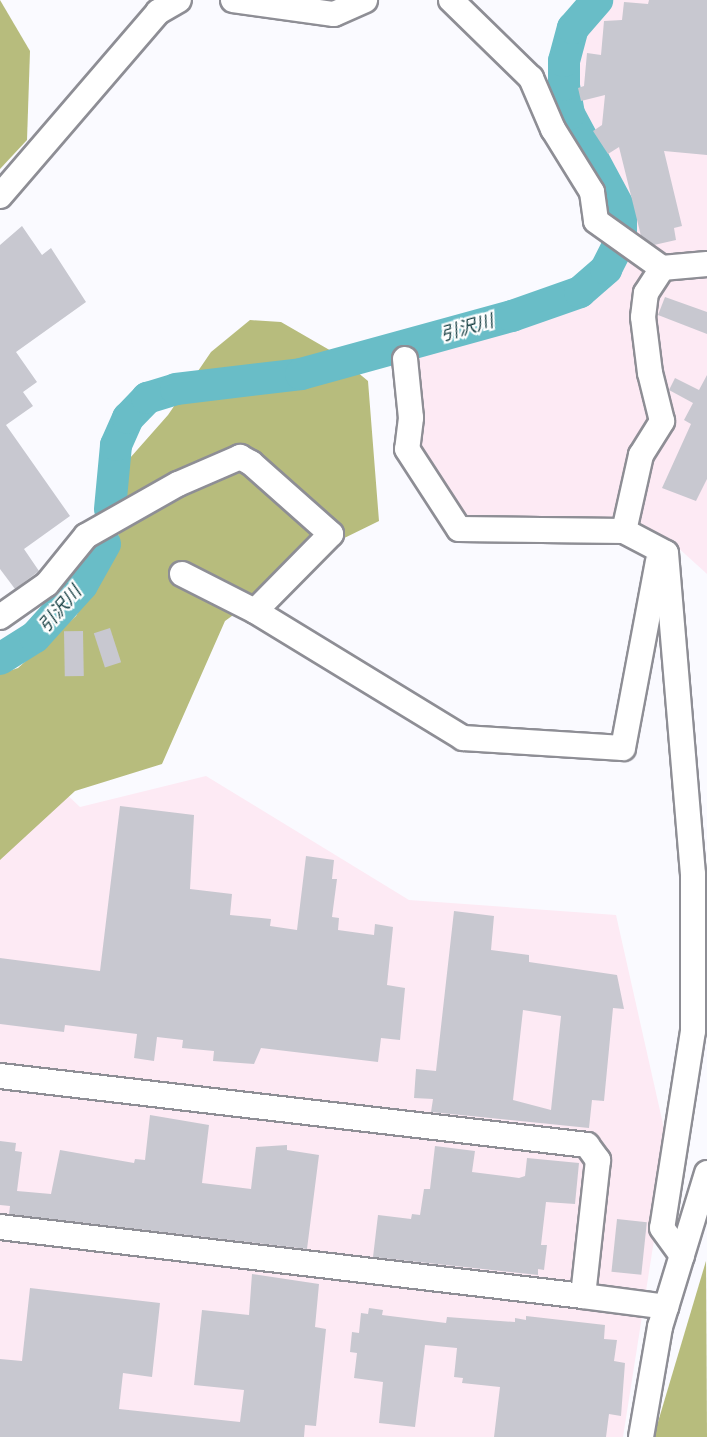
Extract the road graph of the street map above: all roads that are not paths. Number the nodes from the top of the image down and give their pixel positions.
1 (179, 0) edge
2 (233, 0) edge
3 (365, 0) edge
4 (451, 0) edge
5 (0, 196) edge
6 (707, 264) edge
7 (662, 268) junction
8 (405, 359) dead end
9 (624, 531) junction
10 (661, 550) junction
11 (182, 574) dead end
12 (255, 611) junction
13 (0, 617) edge
14 (0, 1076) edge
15 (707, 1173) edge
16 (0, 1227) edge
17 (682, 1256) junction
18 (583, 1296) junction
19 (666, 1307) junction
20 (641, 1437) edge

1 - 5 street
2 - 3 street
4 - 7 street
6 - 7 street
7 - 9 street
8 - 9 street
9 - 10 street
10 - 12 street
10 - 17 street
11 - 12 street
12 - 13 street
14 - 18 street
15 - 17 street
16 - 18 street
17 - 19 street
18 - 19 street
19 - 20 street

